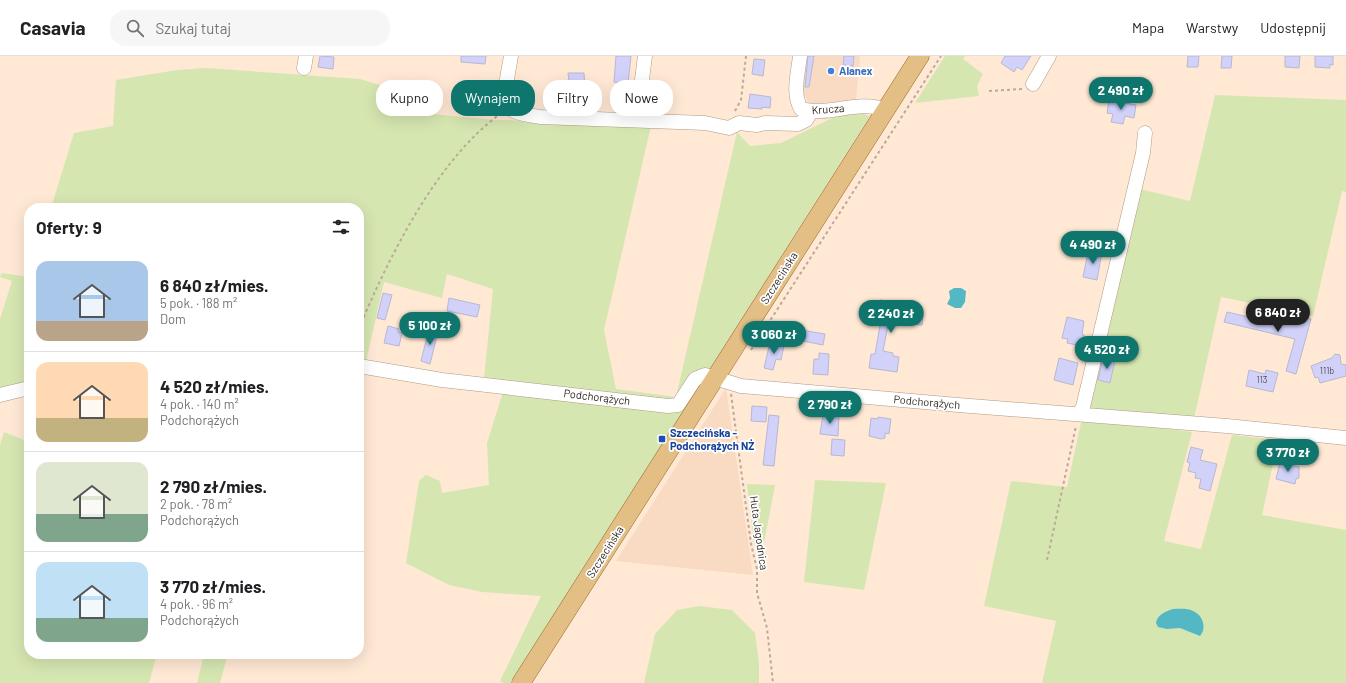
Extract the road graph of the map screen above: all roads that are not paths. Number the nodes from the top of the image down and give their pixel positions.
1 (511, 56) edge
2 (645, 56) edge
3 (800, 56) edge
4 (920, 56) edge
5 (1049, 56) edge
6 (1033, 84) road end
7 (885, 110) junction
8 (811, 112) junction
9 (637, 119) junction
10 (1145, 133) dead end
11 (364, 367) edge
12 (723, 381) junction
13 (24, 389) edge
14 (0, 395) edge
15 (1079, 413) junction
16 (1346, 438) edge
17 (521, 683) edge

1 - 9 street
2 - 9 street
3 - 8 street, Krucza
4 - 7 main road, Szczecińska
5 - 6 street
7 - 8 street, Krucza
7 - 12 main road, Szczecińska
8 - 9 street
10 - 15 street
11 - 12 street, Podchorążych
12 - 15 street, Podchorążych
12 - 17 main road, Szczecińska
13 - 14 street
15 - 16 street, Podchorążych

